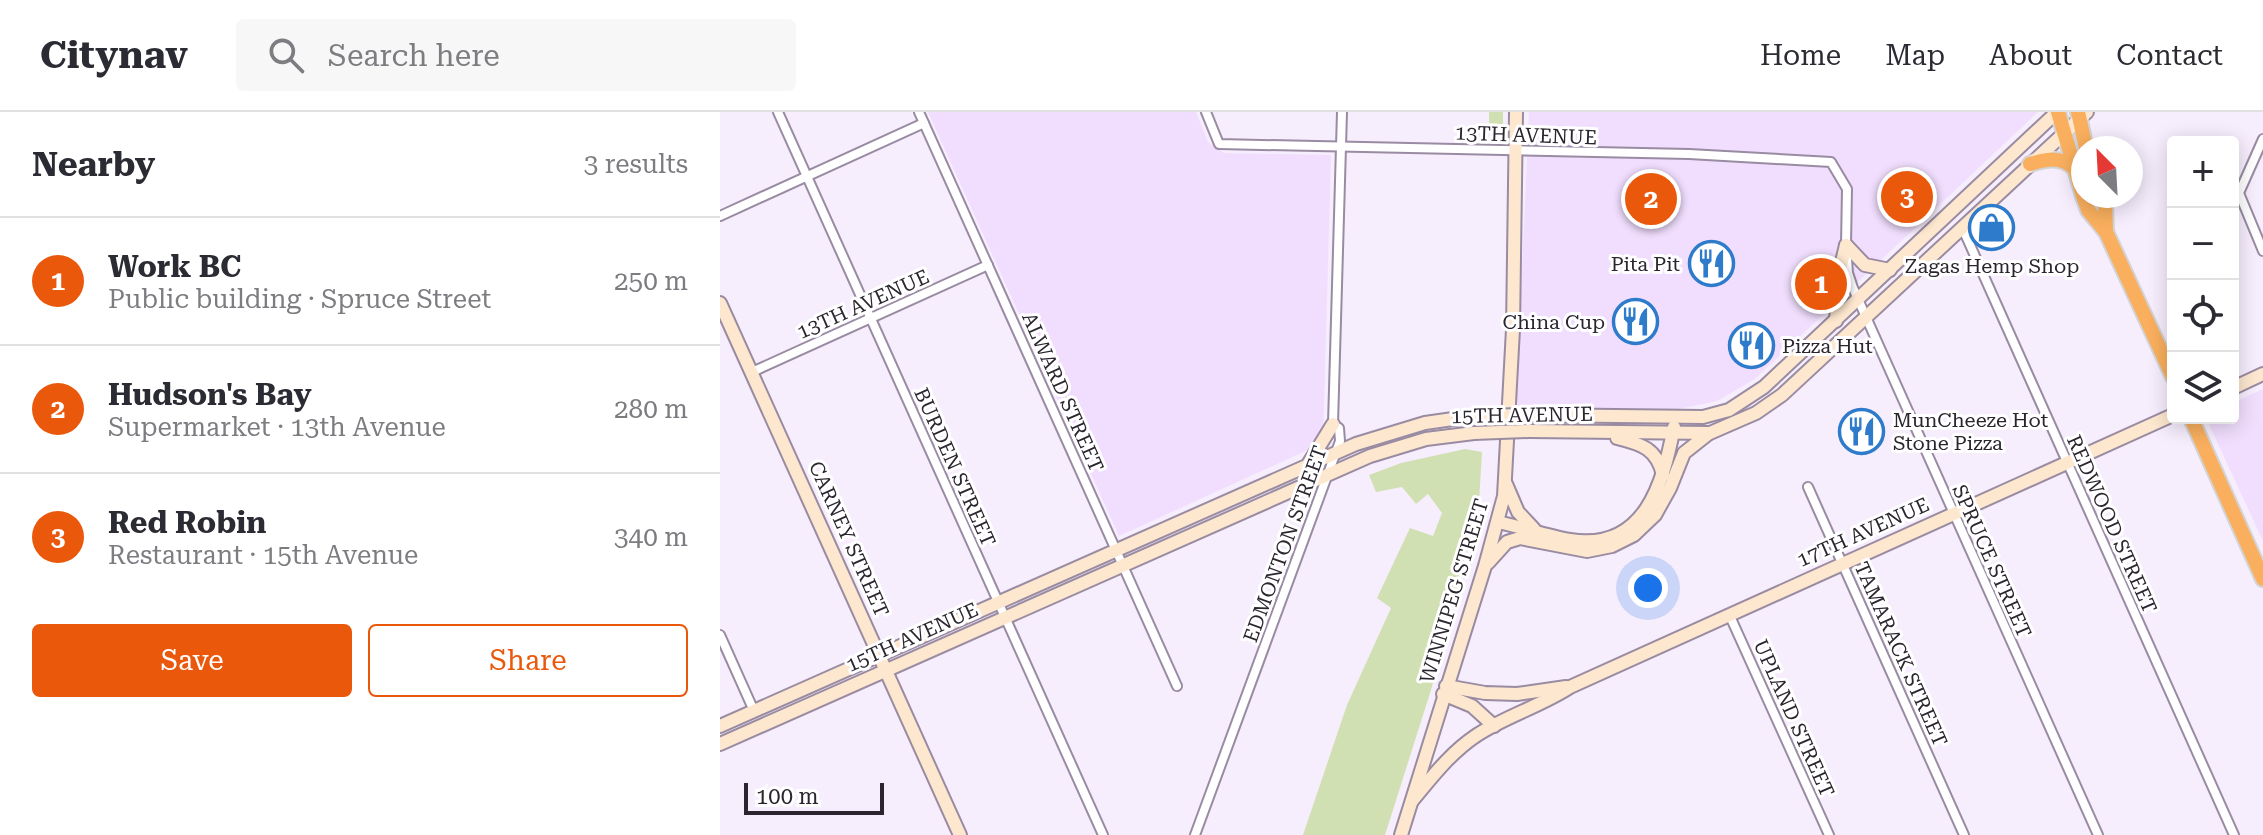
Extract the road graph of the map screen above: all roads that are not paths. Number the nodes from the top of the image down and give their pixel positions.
1 (778, 112) edge
2 (919, 112) edge
3 (1206, 112) edge
4 (1342, 112) edge
5 (1516, 112) edge
6 (2057, 112) edge
7 (2082, 115) edge
8 (924, 123) junction
9 (2063, 134) junction
10 (2085, 136) edge
11 (2263, 139) edge
12 (1342, 146) junction
13 (1515, 150) junction
14 (2071, 159) edge
15 (1831, 162) joint
16 (2030, 164) junction
17 (2071, 165) edge
18 (807, 176) junction
19 (2087, 208) edge
20 (2103, 208) edge
21 (720, 216) edge
22 (1961, 226) junction
23 (2106, 232) junction
24 (1846, 245) junction
25 (2263, 251) edge
26 (988, 265) junction
27 (1890, 270) junction
28 (1859, 300) junction
29 (720, 303) edge
30 (1866, 316) junction
31 (871, 317) junction
32 (1836, 321) junction
33 (2167, 364) edge
34 (752, 372) junction
35 (2263, 374) edge
36 (2239, 385) edge
37 (1676, 417) junction
38 (2167, 418) edge
39 (1333, 424) junction
40 (2194, 424) edge
41 (1594, 432) junction
42 (1710, 433) junction
43 (1672, 434) junction
44 (1338, 451) junction
45 (2067, 462) junction
46 (1307, 466) junction
47 (1328, 474) junction
48 (1663, 476) junction
49 (1505, 481) junction
50 (1808, 487) dead end
51 (1953, 514) junction
52 (1498, 522) junction
53 (1535, 531) junction
54 (1116, 550) junction
55 (1843, 563) junction
56 (1123, 565) junction
57 (1485, 566) junction
58 (2263, 579) edge
59 (998, 603) junction
60 (1729, 614) junction
61 (1005, 618) junction
62 (720, 635) edge
63 (879, 655) junction
64 (886, 671) junction
65 (1177, 686) dead end
66 (1570, 687) junction
67 (1445, 690) junction
68 (754, 711) junction
69 (720, 726) edge
70 (1494, 726) junction
71 (720, 744) edge
72 (1412, 801) junction
73 (960, 835) edge
74 (1103, 835) edge
75 (1195, 835) edge
76 (1401, 835) edge
77 (1829, 835) edge
78 (1964, 835) edge
79 (2098, 835) edge
80 (2234, 835) edge

1 - 18 street, BURDEN STREET
2 - 8 street, ALWARD STREET
3 - 12 street, 13TH AVENUE
4 - 12 street, EDMONTON STREET
5 - 13 main road, WINNIPEG STREET
6 - 9 highway
6 - 27 main road, 15TH AVENUE
7 - 9 main road, 15TH AVENUE
7 - 10 highway
8 - 18 street
8 - 26 street, ALWARD STREET
9 - 14 highway
9 - 16 main road, 15TH AVENUE
11 - 25 street
12 - 13 street, 13TH AVENUE
12 - 39 street, EDMONTON STREET
13 - 15 street, 13TH AVENUE
13 - 49 main road, WINNIPEG STREET
15 - 24 street, SPRUCE STREET
16 - 17 highway
16 - 22 main road, 15TH AVENUE
18 - 21 street
18 - 31 street, BURDEN STREET
19 - 23 highway
20 - 23 highway
22 - 30 main road, 15TH AVENUE
22 - 45 street, REDWOOD STREET
23 - 33 highway
24 - 27 main road
24 - 28 street, SPRUCE STREET
24 - 32 main road
26 - 31 street, 13TH AVENUE
26 - 54 street, ALWARD STREET
27 - 28 main road, 15TH AVENUE
28 - 30 street, SPRUCE STREET
28 - 32 main road, 15TH AVENUE
29 - 34 main road, CARNEY STREET
30 - 42 main road, 15TH AVENUE
30 - 51 street, SPRUCE STREET
31 - 34 street, 13TH AVENUE
31 - 59 street, BURDEN STREET
32 - 37 main road, 15TH AVENUE
34 - 63 main road, CARNEY STREET
35 - 36 main road
37 - 43 main road
37 - 44 main road, 15TH AVENUE, bridge
38 - 45 main road, 17TH AVENUE
39 - 44 street, EDMONTON STREET
39 - 46 main road
40 - 58 highway
41 - 43 main road, 15TH AVENUE
41 - 47 main road, 15TH AVENUE, bridge
41 - 48 main road
42 - 43 main road, 15TH AVENUE
42 - 57 main road
43 - 48 main road
44 - 46 main road, 15TH AVENUE
44 - 47 street, EDMONTON STREET
45 - 51 main road, 17TH AVENUE
45 - 80 street, REDWOOD STREET
46 - 54 main road, 15TH AVENUE
47 - 56 main road, 15TH AVENUE
47 - 75 street, EDMONTON STREET
48 - 53 main road
49 - 52 main road, WINNIPEG STREET
49 - 53 main road
50 - 55 street, TAMARACK STREET
51 - 55 main road, 17TH AVENUE
51 - 79 street, SPRUCE STREET
52 - 53 main road
52 - 57 main road, WINNIPEG STREET
54 - 56 street, ALWARD STREET
54 - 59 main road, 15TH AVENUE
55 - 60 main road, 17TH AVENUE
55 - 78 street, TAMARACK STREET
56 - 61 main road, 15TH AVENUE
56 - 65 street, ALWARD STREET
57 - 67 main road, WINNIPEG STREET
59 - 61 street, BURDEN STREET
59 - 63 main road, 15TH AVENUE
60 - 66 main road, 17TH AVENUE
60 - 77 street, UPLAND STREET
61 - 64 main road, 15TH AVENUE
61 - 74 street, BURDEN STREET
62 - 68 street
63 - 64 main road, CARNEY STREET
63 - 68 main road, 15TH AVENUE
64 - 71 main road, 15TH AVENUE
64 - 73 main road, CARNEY STREET
66 - 67 main road, 17TH AVENUE
66 - 70 main road, 17TH AVENUE
67 - 70 main road
67 - 72 main road, WINNIPEG STREET
68 - 69 main road, 15TH AVENUE
70 - 72 main road, 17TH AVENUE
72 - 76 main road, WINNIPEG STREET

